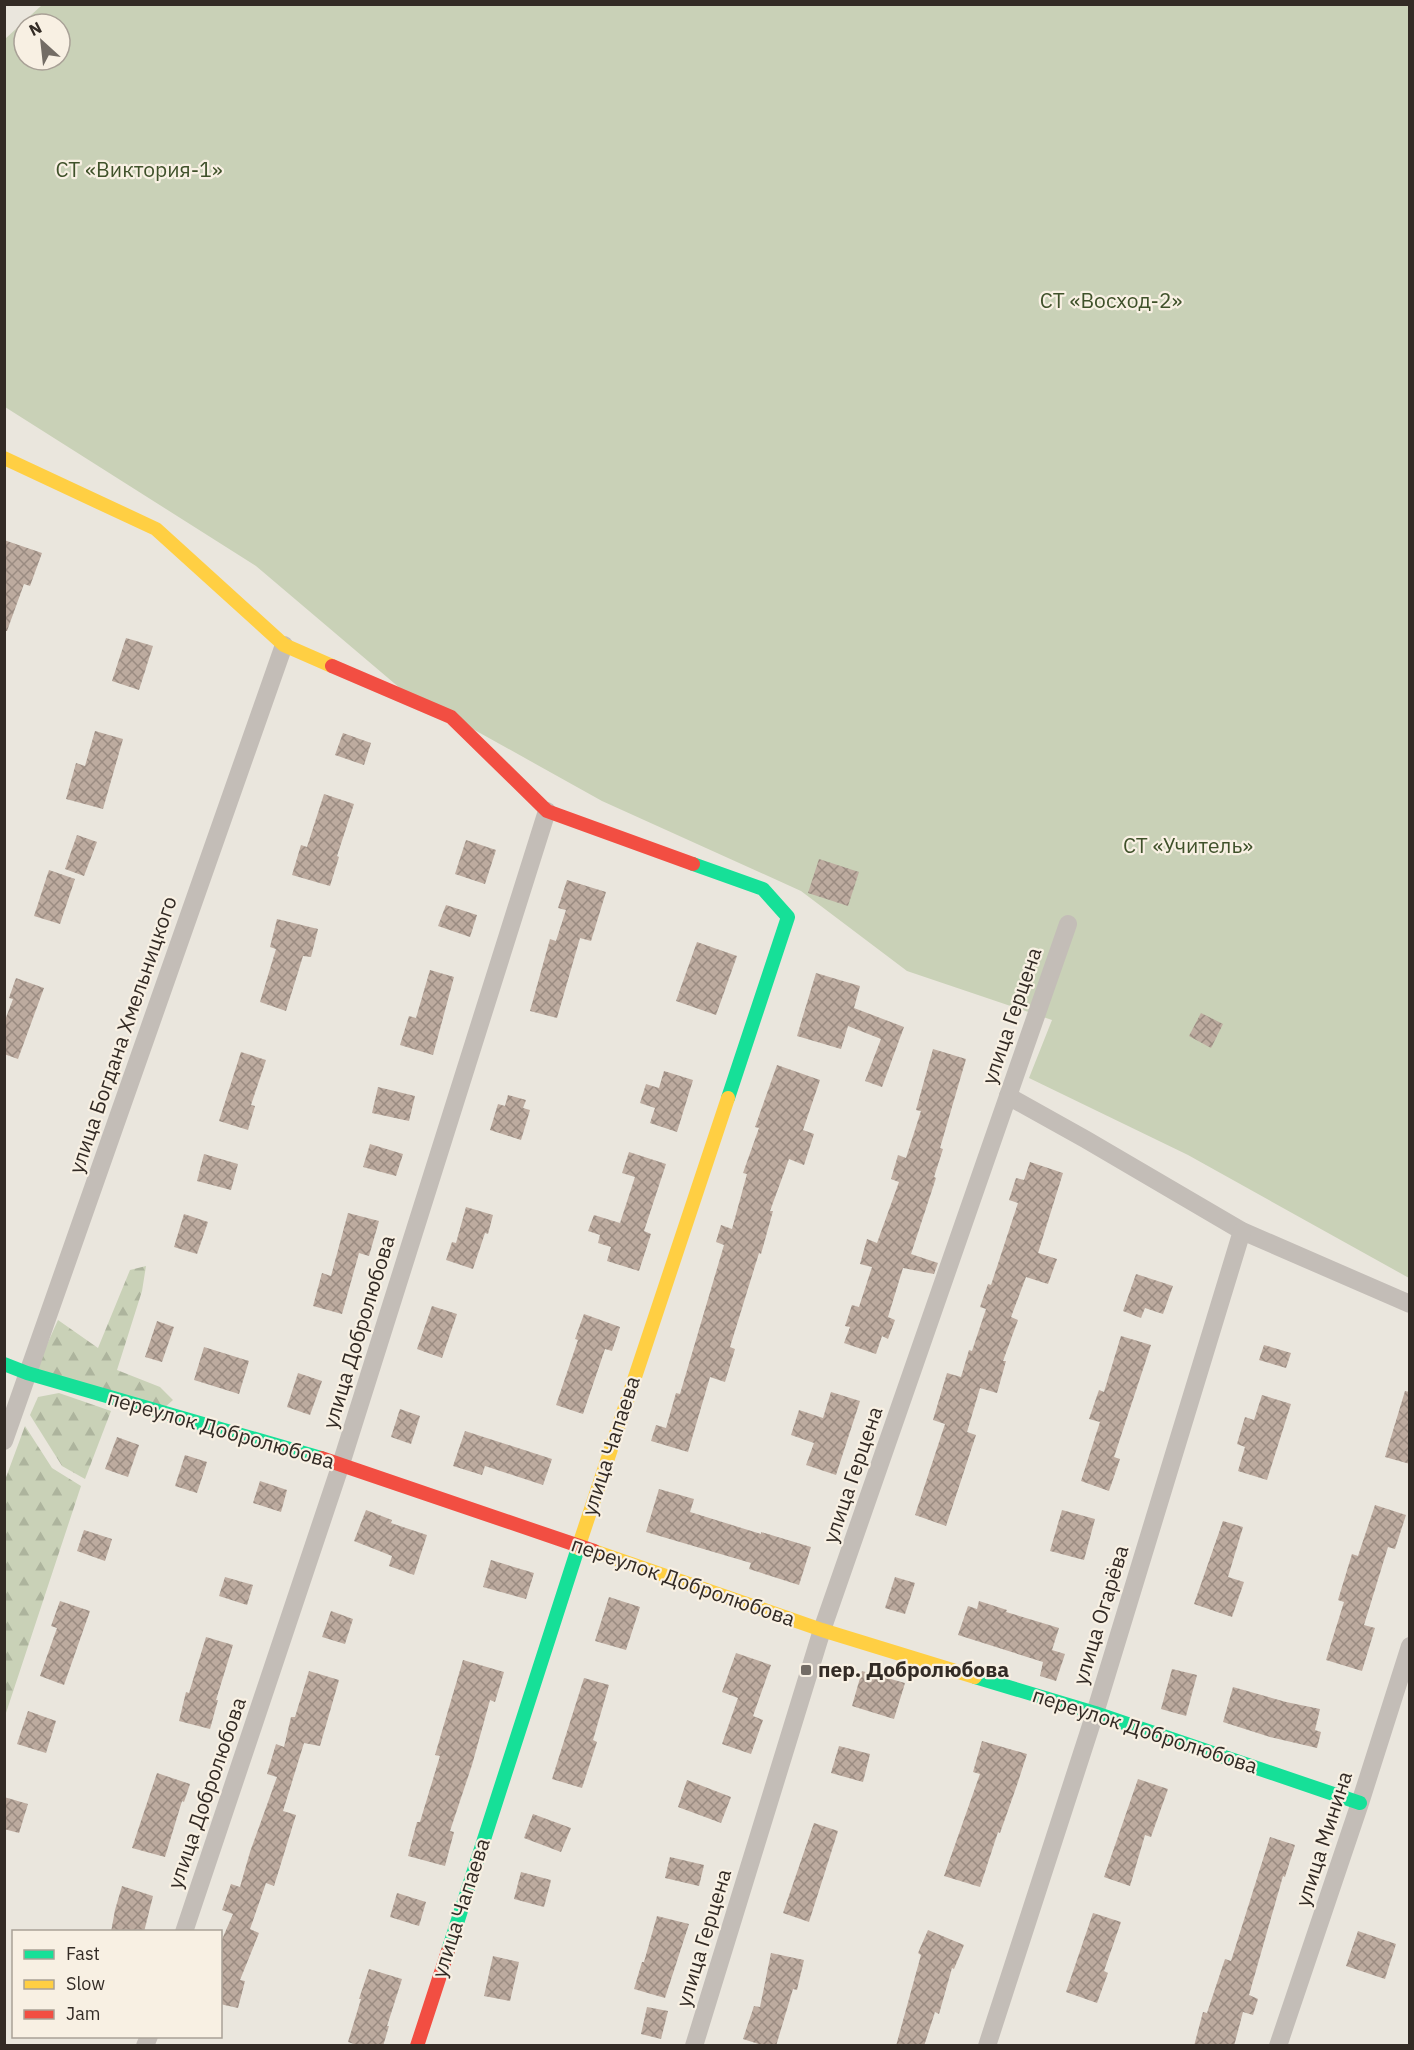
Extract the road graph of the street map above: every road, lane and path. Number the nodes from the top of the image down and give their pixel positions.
1 (4, 458) edge
2 (284, 645) junction
3 (547, 811) junction
4 (1068, 924) dead end
5 (1008, 1096) junction
6 (1242, 1231) junction
7 (1410, 1304) edge
8 (4, 1364) edge
9 (27, 1373) junction
10 (4, 1440) edge
11 (341, 1464) junction
12 (579, 1545) junction
13 (822, 1630) junction
14 (1410, 1646) edge
15 (1095, 1713) junction
16 (1360, 1803) junction
17 (185, 1930) edge
18 (417, 2046) edge
19 (694, 2046) edge
20 (987, 2046) edge
21 (1278, 2046) edge

1 - 2 street
2 - 3 street
2 - 9 street, улица Богдана Хмельницкого
3 - 11 street, улица Добролюбова
3 - 12 street, улица Чапаева
4 - 5 street, улица Герцена
5 - 6 street
5 - 13 street, улица Герцена
6 - 7 street
6 - 15 street, улица Огарёва
8 - 9 street, переулок Добролюбова
9 - 10 street, улица Богдана Хмельницкого
9 - 11 street, переулок Добролюбова
11 - 12 street, переулок Добролюбова
11 - 17 street, улица Добролюбова
12 - 13 street, переулок Добролюбова
12 - 18 street, улица Чапаева
13 - 15 street, переулок Добролюбова
13 - 19 street, улица Герцена
14 - 16 street, улица Минина
15 - 16 street, переулок Добролюбова
15 - 20 street, улица Огарёва
16 - 21 street, улица Минина

